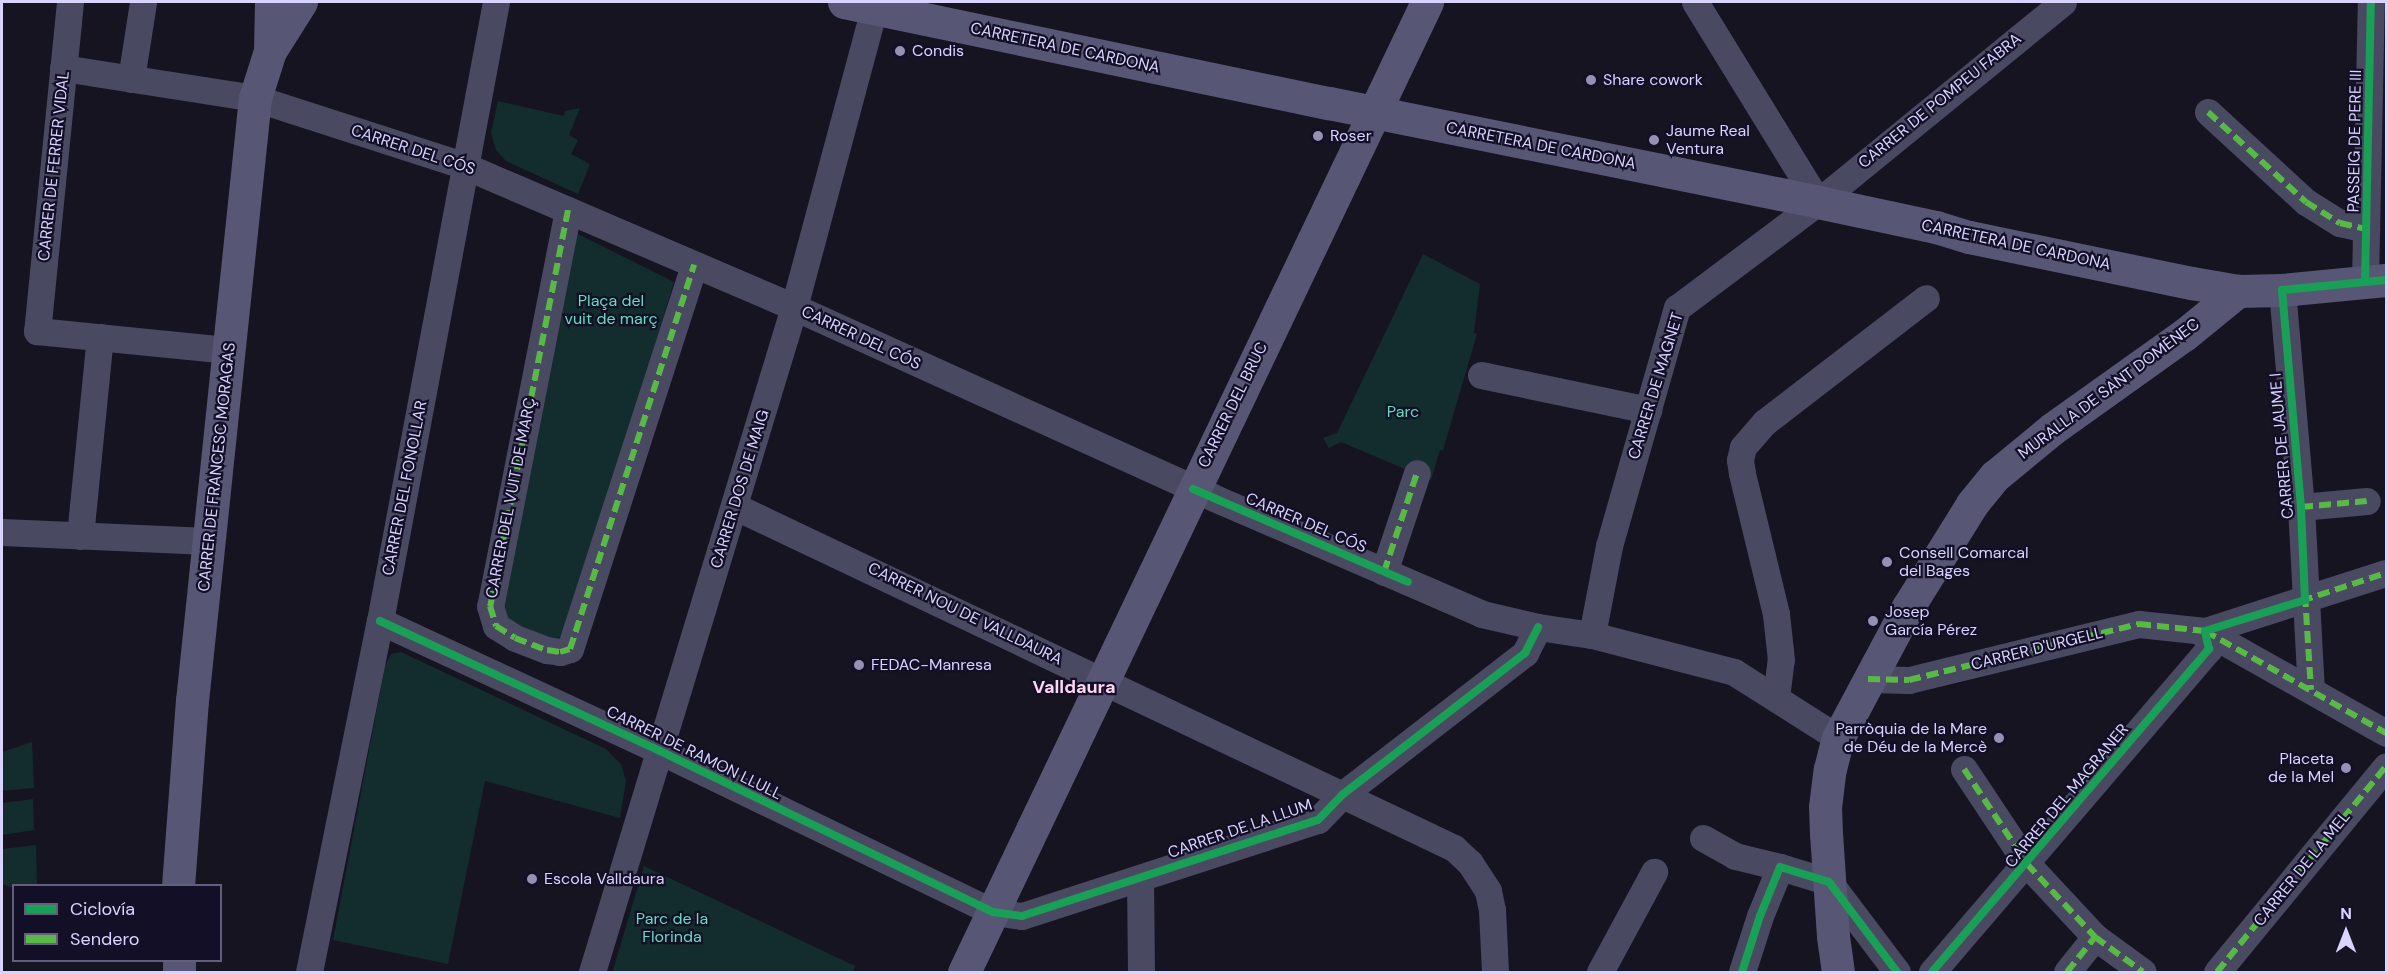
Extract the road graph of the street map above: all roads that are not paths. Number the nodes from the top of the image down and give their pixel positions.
1 (70, 2) edge
2 (143, 2) edge
3 (271, 2) edge
4 (301, 2) edge
5 (496, 2) edge
6 (1427, 2) edge
7 (1695, 2) edge
8 (2063, 2) edge
9 (2371, 2) edge
10 (864, 4) edge
11 (270, 51) junction
12 (63, 68) junction
13 (131, 79) junction
14 (255, 98) junction
15 (2208, 111) dead end
16 (1374, 112) junction
17 (465, 166) junction
18 (1818, 202) junction
19 (568, 210) junction
20 (2366, 229) junction
21 (694, 264) junction
22 (2376, 281) edge
23 (2282, 290) junction
24 (2238, 291) junction
25 (1926, 298) dead end
26 (794, 307) junction
27 (100, 337) junction
28 (229, 350) junction
29 (1480, 375) dead end
30 (1648, 410) junction
31 (1417, 473) dead end
32 (1193, 489) junction
33 (2367, 501) dead end
34 (734, 506) junction
35 (2301, 507) junction
36 (2, 532) edge
37 (80, 536) junction
38 (208, 541) junction
39 (1384, 572) junction
40 (2386, 573) edge
41 (2306, 600) junction
42 (380, 621) junction
43 (1538, 627) junction
44 (2205, 631) junction
45 (1592, 635) junction
46 (1869, 679) junction
47 (1104, 681) junction
48 (2311, 690) junction
49 (1776, 698) junction
50 (2386, 733) edge
51 (1838, 738) junction
52 (660, 751) junction
53 (2386, 766) edge
54 (1964, 769) dead end
55 (1342, 795) junction
56 (1703, 838) dead end
57 (2027, 864) junction
58 (1780, 867) junction
59 (1654, 872) dead end
60 (1140, 878) junction
61 (1829, 882) junction
62 (178, 884) edge
63 (993, 912) junction
64 (2095, 938) junction
65 (309, 972) edge
66 (592, 972) edge
67 (964, 972) edge
68 (1141, 972) edge
69 (1495, 972) edge
70 (1600, 972) edge
71 (1742, 972) edge
72 (1838, 972) edge
73 (1897, 972) edge
74 (1932, 972) edge
75 (2067, 972) edge
76 (2143, 972) edge
77 (2217, 972) edge

1 - 12 street, CARRER DE FERRER VIDAL
2 - 13 street
3 - 11 street, CARRER DE FRANCESC MORAGAS
4 - 11 street, CARRER DE FRANCESC MORAGAS
5 - 17 street, CARRER DEL FONOLLAR
6 - 16 street, CARRER DEL BRUC
7 - 18 street
8 - 18 street, CARRER DE POMPEU FABRA
9 - 20 street, PASSEIG DE PERE III
10 - 16 street, CARRETERA DE CARDONA
10 - 26 street, CARRER DOS DE MAIG
11 - 14 street, CARRER DE FRANCESC MORAGAS
12 - 13 street, CARRER DEL CÓS
12 - 27 street, CARRER DE FERRER VIDAL
13 - 14 street, CARRER DEL CÓS
14 - 17 street, CARRER DEL CÓS
14 - 28 street, CARRER DE FRANCESC MORAGAS
15 - 20 street
16 - 18 street, CARRETERA DE CARDONA
16 - 32 street, CARRER DEL BRUC
17 - 19 street, CARRER DEL CÓS
17 - 42 street, CARRER DEL FONOLLAR
18 - 24 street, CARRETERA DE CARDONA
18 - 30 street, CARRER DE MAGNET
19 - 21 street, CARRER DEL CÓS
19 - 21 street, CARRER DEL VUIT DE MARÇ
20 - 22 street, PASSEIG DE PERE III
21 - 26 street, CARRER DEL CÓS
22 - 23 street
23 - 24 street
23 - 35 street, CARRER DE JAUME I
24 - 46 street, MURALLA DE SANT DOMÈNEC
25 - 49 street
26 - 32 street, CARRER DEL CÓS
26 - 34 street, CARRER DOS DE MAIG
27 - 28 street
27 - 37 street
28 - 38 street, CARRER DE FRANCESC MORAGAS
29 - 30 street
30 - 45 street, CARRER DE MAGNET
31 - 39 street
32 - 39 street, CARRER DEL CÓS
32 - 47 street, CARRER DEL BRUC
33 - 35 street
34 - 47 street, CARRER NOU DE VALLDAURA
34 - 52 street, CARRER DOS DE MAIG
35 - 41 street, CARRER DE JAUME I
36 - 37 street
37 - 38 street
38 - 62 street, CARRER DE FRANCESC MORAGAS
39 - 43 street, CARRER DEL CÓS
40 - 41 street
41 - 44 street
41 - 48 street, CARRER DE JAUME I
42 - 52 street, CARRER DE RAMON LLULL
42 - 65 street, CARRER DEL FONOLLAR
43 - 45 street, CARRER DEL CÓS
43 - 55 street, CARRER DE LA LLUM
44 - 46 street, CARRER D'URGELL
44 - 48 street
44 - 57 street, CARRER DEL MAGRANER
45 - 49 street, CARRER DEL CÓS
46 - 51 street, MURALLA DE SANT DOMÈNEC
47 - 55 street, CARRER NOU DE VALLDAURA
47 - 63 street, CARRER DEL BRUC
48 - 50 street
49 - 51 street, CARRER DEL CÓS
51 - 61 street, MURALLA DE SANT DOMÈNEC
52 - 63 street, CARRER DE RAMON LLULL
52 - 66 street, CARRER DOS DE MAIG
53 - 77 street, CARRER DE LA MEL
54 - 57 street
55 - 60 street, CARRER DE LA LLUM
55 - 69 street, CARRER NOU DE VALLDAURA
56 - 58 street
57 - 64 street
57 - 74 street, CARRER DEL MAGRANER
58 - 61 street
58 - 71 street
59 - 70 street
60 - 63 street, CARRER DE LA LLUM
60 - 68 street
61 - 72 street, MURALLA DE SANT DOMÈNEC
61 - 73 street
63 - 67 street, CARRER DEL BRUC
64 - 75 street
64 - 76 street

